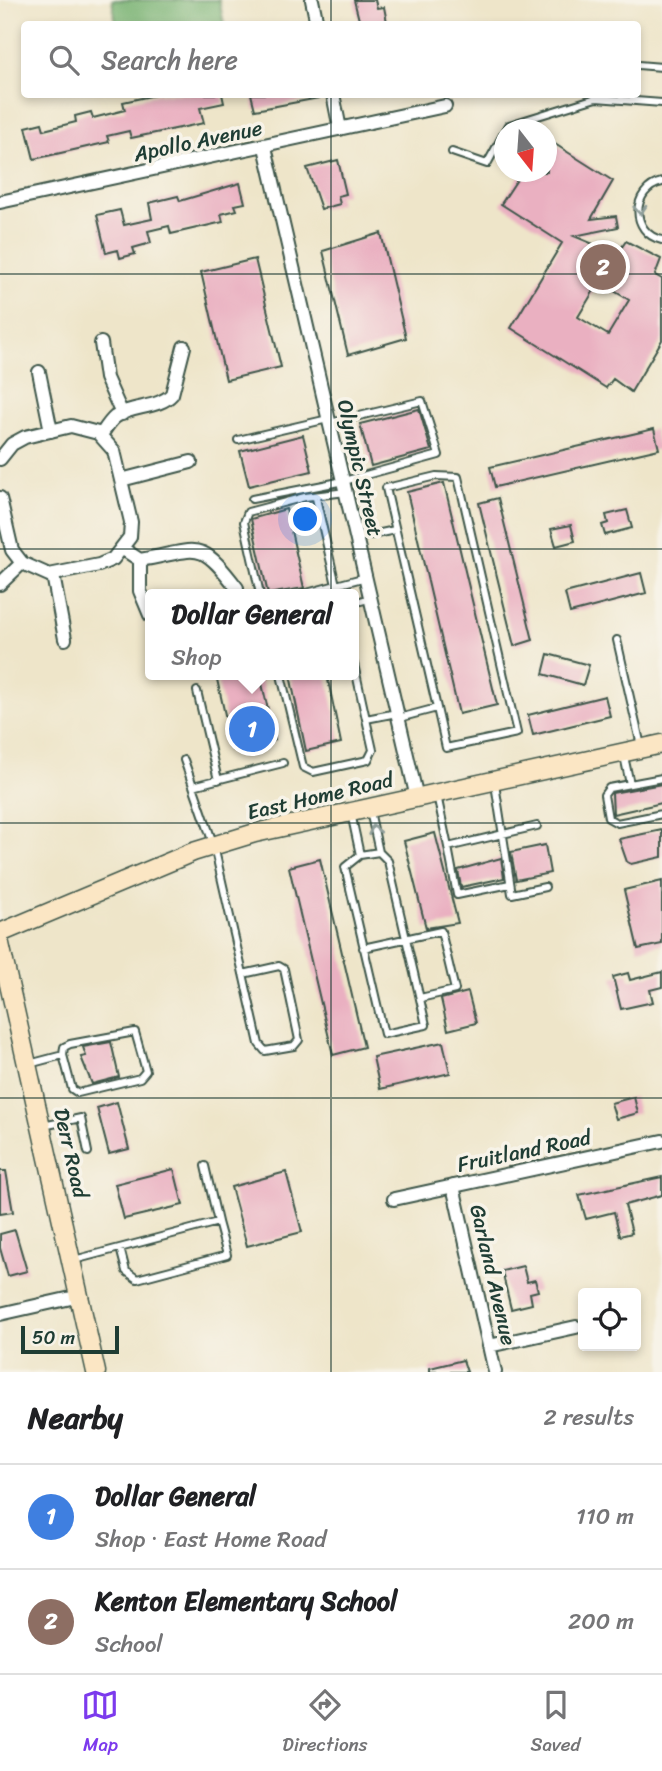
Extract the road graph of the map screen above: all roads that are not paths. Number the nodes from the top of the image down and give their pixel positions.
1 (312, 0) edge
2 (316, 21) edge
3 (641, 65) edge
4 (662, 67) edge
5 (333, 98) edge
6 (591, 98) edge
7 (616, 98) edge
8 (662, 103) edge
9 (445, 106) dead end
10 (527, 119) edge
11 (340, 129) junction
12 (265, 146) junction
13 (494, 151) edge
14 (452, 152) dead end
15 (662, 182) edge
16 (0, 202) edge
17 (662, 240) edge
18 (101, 343) dead end
19 (184, 347) dead end
20 (39, 372) dead end
21 (122, 414) junction
22 (330, 421) junction
23 (51, 431) junction
24 (101, 435) junction
25 (238, 440) dead end
26 (1, 455) edge
27 (191, 462) dead end
28 (121, 480) junction
29 (345, 487) junction
30 (0, 498) edge
31 (316, 498) junction
32 (252, 499) dead end
33 (2, 512) edge
34 (396, 530) junction
35 (357, 538) junction
36 (123, 549) junction
37 (140, 560) junction
38 (22, 564) junction
39 (53, 575) junction
40 (366, 577) junction
41 (0, 584) edge
42 (336, 585) junction
43 (237, 589) dead end
44 (259, 589) edge
45 (321, 589) edge
46 (371, 598) junction
47 (359, 602) edge
48 (145, 603) edge
49 (65, 639) dead end
50 (617, 640) dead end
51 (282, 680) edge
52 (357, 680) edge
53 (197, 691) dead end
54 (437, 708) junction
55 (398, 715) junction
56 (366, 719) junction
57 (662, 744) edge
58 (642, 748) junction
59 (623, 752) junction
60 (184, 760) dead end
61 (284, 763) dead end
62 (662, 778) edge
63 (218, 780) junction
64 (495, 782) junction
65 (630, 783) junction
66 (193, 786) junction
67 (436, 794) junction
68 (417, 798) junction
69 (370, 808) junction
70 (351, 813) junction
71 (662, 814) edge
72 (537, 826) dead end
73 (501, 834) junction
74 (214, 846) junction
75 (448, 847) junction
76 (379, 852) junction
77 (360, 855) junction
78 (510, 884) junction
79 (545, 887) dead end
80 (0, 933) edge
81 (406, 938) junction
82 (0, 944) edge
83 (363, 948) junction
84 (243, 974) junction
85 (420, 998) junction
86 (63, 1055) junction
87 (27, 1064) junction
88 (41, 1127) junction
89 (662, 1141) edge
90 (88, 1152) dead end
91 (205, 1166) dead end
92 (453, 1186) junction
93 (394, 1199) dead end
94 (218, 1222) junction
95 (120, 1248) junction
96 (72, 1260) junction
97 (79, 1296) junction
98 (0, 1314) edge
99 (576, 1327) dead end
100 (489, 1346) junction
101 (96, 1372) edge
102 (495, 1372) edge

1 - 2 street
3 - 4 lane
5 - 11 street
6 - 10 lane
7 - 8 lane
9 - 11 street, Apollo Avenue
11 - 12 street, Apollo Avenue
12 - 16 street, Apollo Avenue
12 - 22 street, Olympic Street
13 - 14 lane
15 -> 17 lane
18 - 21 street
19 - 21 street
20 - 23 street
21 - 24 street
22 - 25 lane
22 - 29 street, Olympic Street
22 - 29 lane
23 - 24 street
23 - 26 street
24 - 28 street
27 - 28 street
28 - 36 street
29 - 31 lane
29 - 32 lane
29 - 35 street, Olympic Street
30 - 33 street
31 - 42 lane
31 - 44 lane
33 - 38 street
34 - 35 lane
34 - 54 lane
34 - 54 lane
35 - 40 street, Olympic Street
36 - 37 street
36 - 39 street
37 - 43 street
37 - 48 street
38 - 39 street
38 - 41 street
39 - 49 street
40 - 42 lane
40 - 46 street, Olympic Street
42 - 45 lane
46 - 47 lane
46 - 55 street, Olympic Street
50 - 58 lane
51 - 56 lane
52 - 56 lane
53 - 63 lane
54 - 55 lane
55 - 56 lane
55 - 68 street, Olympic Street
57 - 58 street, East Home Road
58 - 59 street, East Home Road
59 - 64 street, East Home Road
59 - 65 lane
60 - 66 lane
61 - 63 lane
62 - 65 lane
63 - 66 lane
64 - 67 street, East Home Road
64 - 73 lane
65 - 71 lane
66 - 74 lane
67 - 68 street, East Home Road
67 - 75 lane
68 - 69 street, East Home Road
69 - 70 street, East Home Road
76 -> 69 lane
70 - 74 street, East Home Road
70 - 77 lane
72 - 73 lane
73 - 75 lane
73 - 78 lane
74 - 80 street, East Home Road
74 - 84 lane
75 - 78 lane
76 - 77 lane
76 - 81 lane
77 - 83 lane
78 - 79 lane
81 - 83 lane
81 - 85 lane
81 - 85 lane
82 - 87 street, Derr Road
83 - 85 lane
84 - 84 lane
86 - 86 lane
86 - 87 lane
87 - 88 street, Derr Road
88 - 90 lane
88 - 96 street, Derr Road
89 - 92 street, Fruitland Road
91 - 94 lane
92 - 93 street, Fruitland Road
92 - 100 street, Garland Avenue
94 - 95 lane
94 - 95 lane
95 - 96 lane
96 - 97 street, Derr Road
97 - 98 street
97 - 101 street, Derr Road
99 - 100 street
100 - 102 street, Garland Avenue

